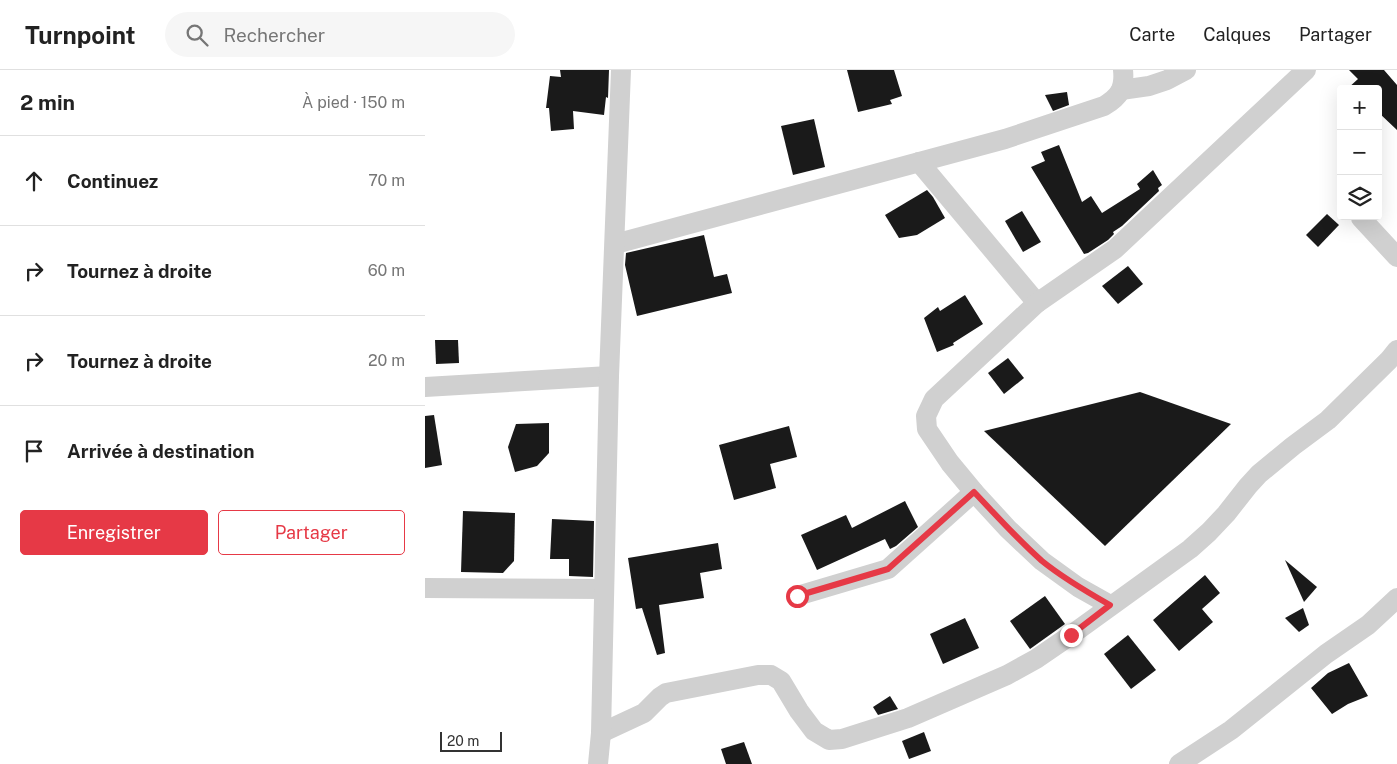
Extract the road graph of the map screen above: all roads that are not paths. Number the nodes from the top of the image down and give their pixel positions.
1 (621, 70) edge
2 (1123, 70) edge
3 (1186, 70) edge
4 (1306, 70) edge
5 (1121, 90) junction
6 (919, 162) junction
7 (1363, 220) edge
8 (615, 244) junction
9 (1397, 257) edge
10 (1037, 303) junction
11 (1397, 350) edge
12 (609, 376) junction
13 (425, 386) edge
14 (974, 492) junction
15 (425, 588) edge
16 (604, 589) junction
17 (797, 596) dead end
18 (1397, 598) edge
19 (1110, 605) junction
20 (601, 733) junction
21 (598, 764) edge
22 (1179, 764) edge

1 - 8 street
2 - 5 street
3 - 5 street
4 - 10 street
5 - 6 street
6 - 8 street
6 - 10 street
7 - 9 street
8 - 12 street
10 - 14 street
11 - 19 street
12 - 13 street
12 - 16 street
14 - 17 street
14 - 19 street
15 - 16 street
16 - 20 street
18 - 22 street
19 - 20 street
20 - 21 street

